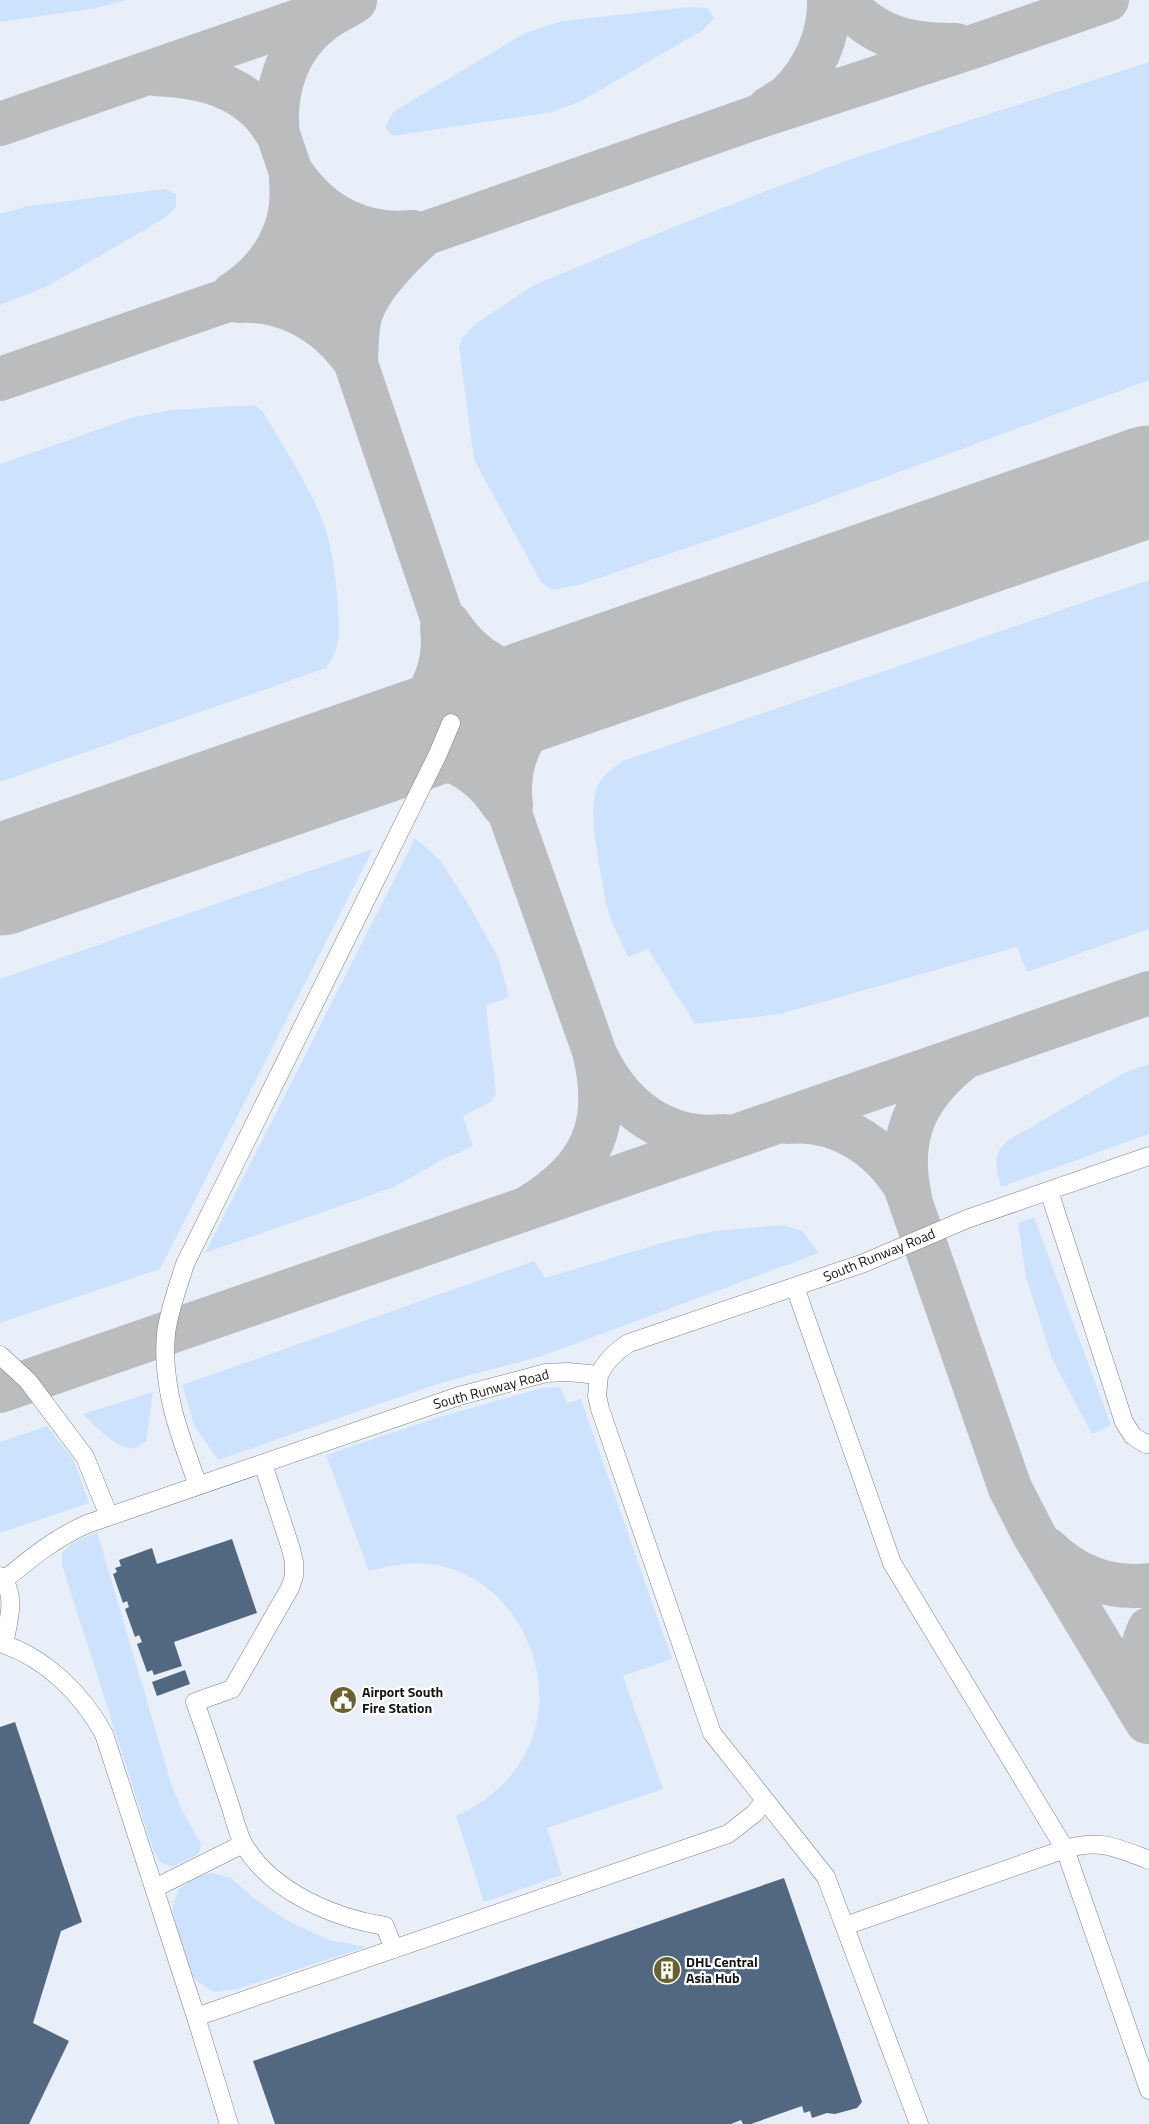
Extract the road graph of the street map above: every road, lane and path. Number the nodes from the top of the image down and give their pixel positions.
1 (451, 723) dead end
2 (1149, 1156) edge
3 (1049, 1191) junction
4 (795, 1287) junction
5 (0, 1355) edge
6 (599, 1375) junction
7 (1149, 1443) edge
8 (263, 1464) junction
9 (198, 1486) junction
10 (109, 1516) junction
11 (2, 1578) edge
12 (1, 1644) edge
13 (765, 1800) junction
14 (243, 1844) junction
15 (1065, 1850) junction
16 (1149, 1860) edge
17 (155, 1888) junction
18 (845, 1926) junction
19 (394, 1948) junction
20 (196, 2017) junction
21 (1149, 2090) edge
22 (229, 2124) edge
23 (919, 2124) edge

1 - 9 lane
2 - 3 lane, South Runway Road
3 - 4 lane, South Runway Road
3 - 7 lane
4 - 6 lane, South Runway Road
4 - 15 lane
5 - 10 lane
6 - 8 lane, South Runway Road
6 - 13 lane
8 - 9 lane, South Runway Road
8 - 14 lane
9 - 10 lane, South Runway Road
10 - 11 lane, South Runway Road
11 - 12 lane, South Runway Road
12 - 17 lane
13 - 18 lane
13 - 19 lane
14 - 17 lane
14 - 19 lane
15 - 16 lane
15 - 18 lane
15 - 21 lane
17 - 20 lane
18 - 23 lane
19 - 20 lane
20 - 22 lane

